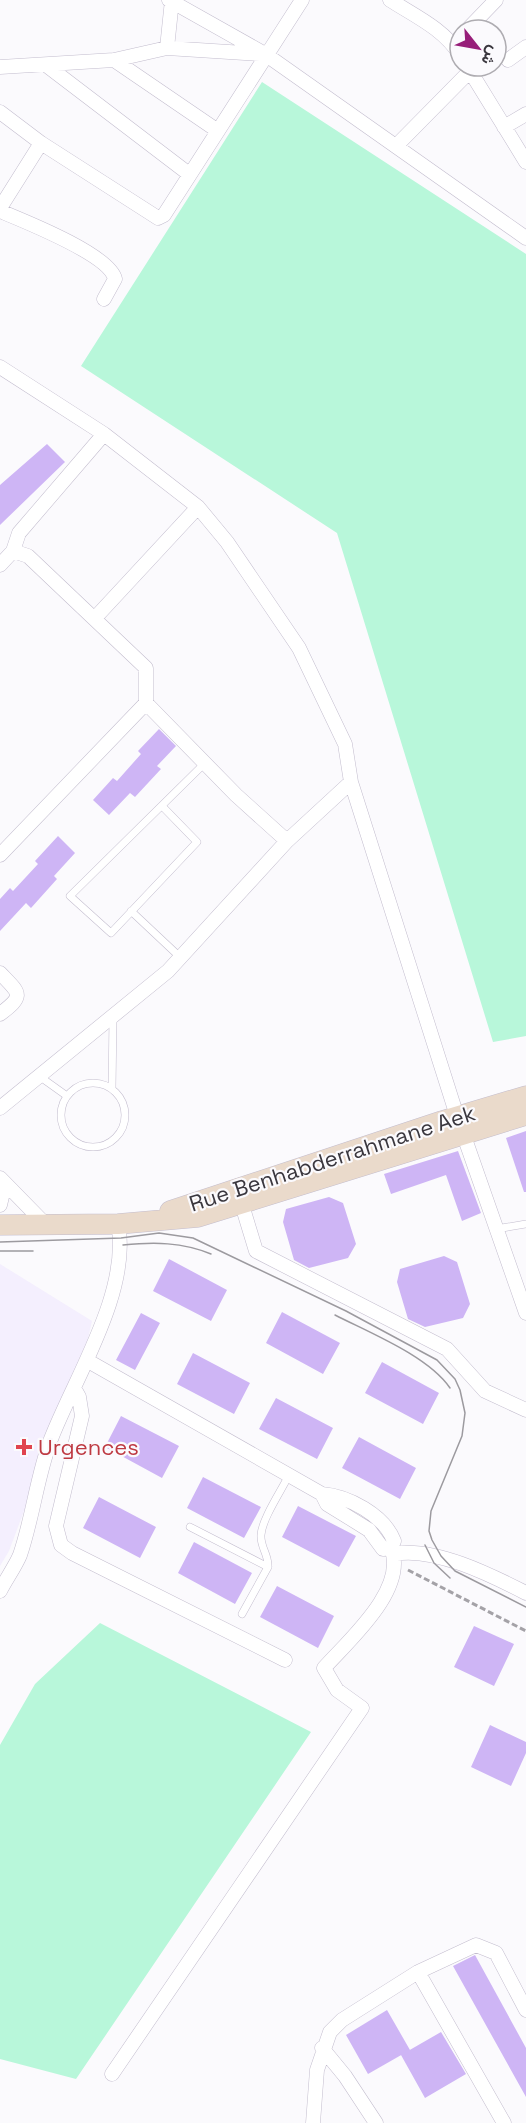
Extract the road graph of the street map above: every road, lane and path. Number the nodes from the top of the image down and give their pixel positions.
1 (170, 0) edge
2 (302, 0) edge
3 (390, 0) edge
4 (496, 0) edge
5 (479, 18) edge
6 (448, 38) edge
7 (526, 47) edge
8 (166, 48) junction
9 (265, 54) junction
10 (114, 60) junction
11 (508, 60) dead end
12 (45, 65) junction
13 (0, 67) edge
14 (460, 78) edge
15 (474, 78) edge
16 (0, 112) edge
17 (526, 114) edge
18 (504, 127) junction
19 (218, 131) junction
20 (41, 143) junction
21 (396, 146) junction
22 (526, 162) edge
23 (189, 174) junction
24 (0, 210) edge
25 (526, 238) edge
26 (104, 299) dead end
27 (0, 367) edge
28 (104, 434) junction
29 (198, 507) junction
30 (13, 551) junction
31 (0, 565) edge
32 (95, 618) junction
33 (146, 703) junction
34 (205, 763) junction
35 (351, 783) junction
36 (162, 806) junction
37 (287, 841) junction
38 (0, 855) edge
39 (131, 911) junction
40 (181, 958) junction
41 (0, 973) edge
42 (0, 1014) edge
43 (113, 1016) junction
44 (39, 1076) junction
45 (112, 1089) junction
46 (67, 1096) junction
47 (526, 1096) edge
48 (0, 1108) edge
49 (526, 1115) edge
50 (457, 1116) junction
51 (464, 1136) junction
52 (2, 1181) edge
53 (0, 1205) edge
54 (242, 1205) junction
55 (139, 1221) junction
56 (45, 1224) junction
57 (118, 1224) junction
58 (526, 1224) edge
59 (0, 1226) edge
60 (496, 1229) junction
61 (526, 1313) edge
62 (88, 1360) junction
63 (74, 1388) junction
64 (526, 1410) edge
65 (289, 1475) junction
66 (190, 1527) dead end
67 (393, 1555) junction
68 (268, 1567) junction
69 (0, 1591) edge
70 (526, 1593) edge
71 (242, 1614) dead end
72 (526, 1631) edge
73 (285, 1660) dead end
74 (418, 1972) junction
75 (526, 2010) edge
76 (322, 2048) junction
77 (112, 2074) dead end
78 (313, 2123) edge
79 (376, 2123) edge
80 (504, 2123) edge

1 - 8 street
1 - 9 street
2 - 9 street
3 - 6 street
4 - 5 street
7 - 11 street
8 - 9 street
8 - 10 street
9 - 19 street
9 - 21 street
10 - 12 street
10 - 19 street
12 - 13 street
12 - 23 street
14 - 21 street
15 - 18 street
16 - 20 street
17 - 18 street
18 - 22 street
19 - 23 street
20 - 23 street
20 - 24 street
21 - 25 street
24 - 26 street
27 - 28 street
28 - 29 street
28 - 30 street
29 - 32 street
29 - 35 street
30 - 31 street
30 - 32 street
32 - 33 street
33 - 34 street
33 - 38 street
34 - 36 lane
34 - 37 street
35 - 37 street
35 - 50 street
36 - 39 lane
36 - 39 lane
37 - 40 street
39 - 40 lane
40 - 43 street
41 - 42 street
43 - 44 street
43 - 45 lane
44 - 46 lane
44 - 48 street
45 - 46 lane
45 - 46 lane
47 - 50 main road, Rue Benhabderrahmane Aek
49 - 51 main road, Rue Benhabderrahmane Aek
50 - 51 street
50 - 55 main road, Rue Benhabderrahmane Aek
51 - 54 main road, Rue Benhabderrahmane Aek
51 - 60 street
52 - 53 street
52 - 56 street
54 - 55 main road, Rue Benhabderrahmane Aek
54 - 64 street
55 - 57 main road, Rue Benhabderrahmane Aek
56 - 57 main road, Rue Benhabderrahmane Aek
56 - 59 main road, Rue Benhabderrahmane Aek
57 - 62 street
58 - 60 lane
60 - 61 street
62 - 63 street
62 - 65 street
63 - 69 street
63 - 73 street
65 - 67 street
65 - 68 lane
66 - 68 lane
67 - 70 street
67 - 72 path
67 - 77 street
68 - 71 lane
74 - 75 street
74 - 76 street
74 - 80 street
76 - 78 street
76 - 79 street

